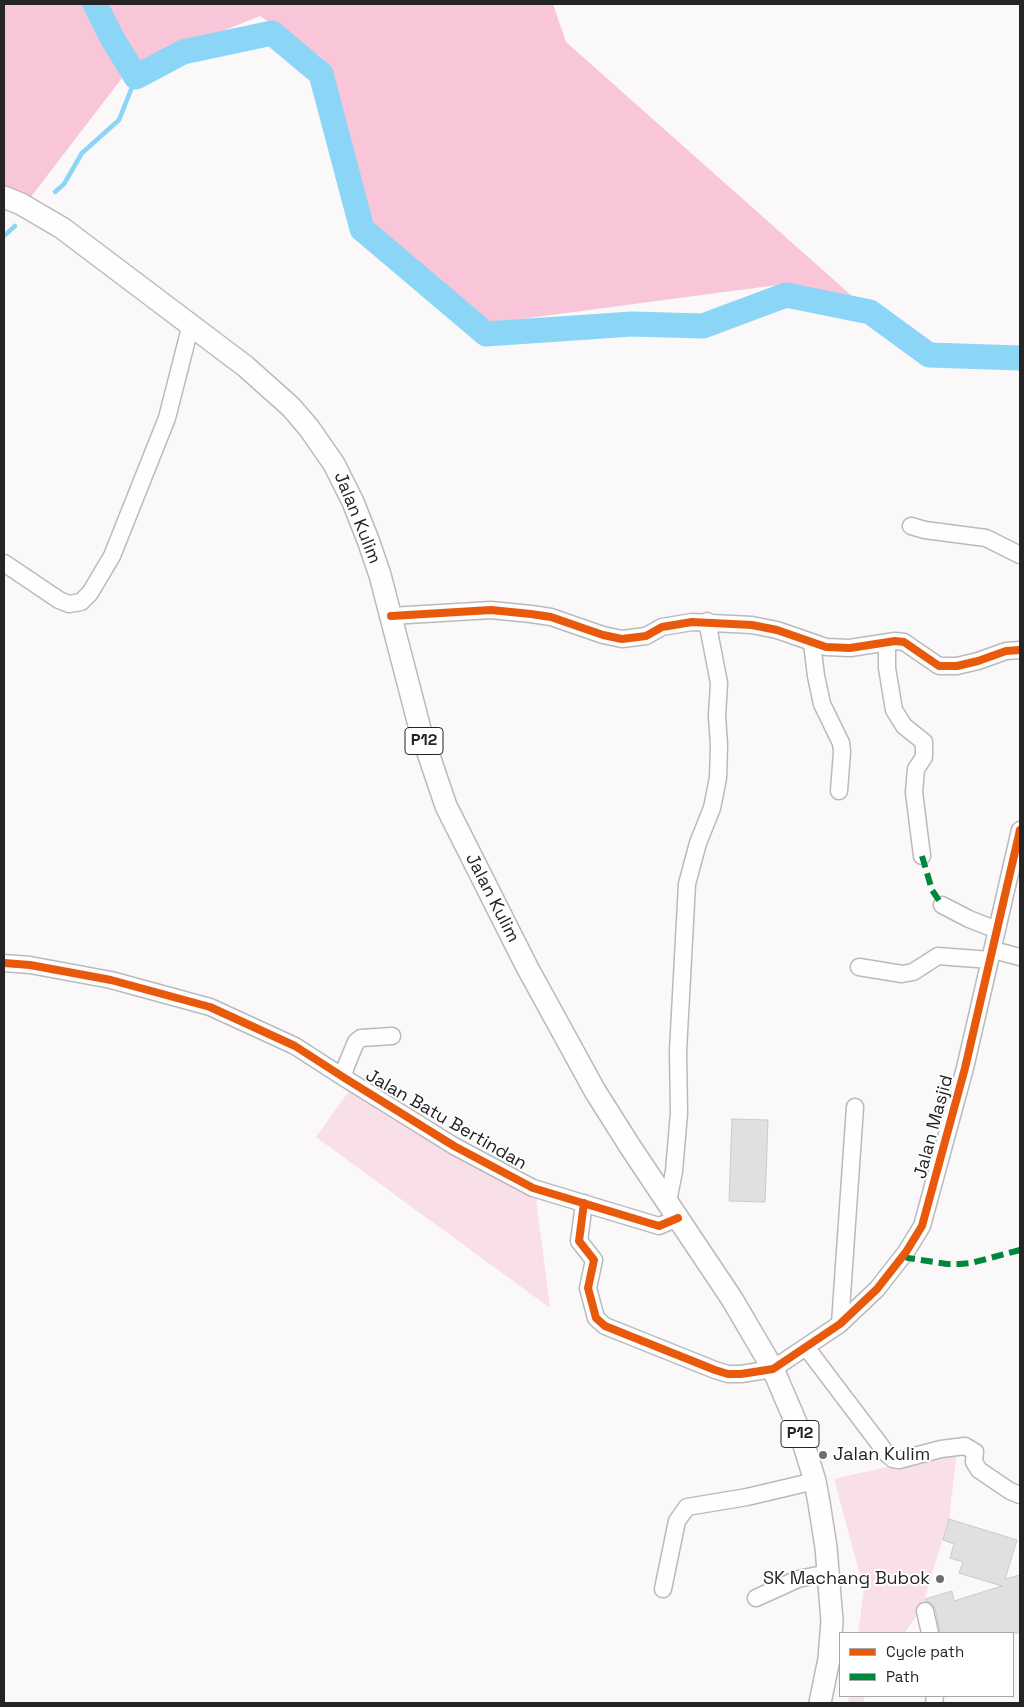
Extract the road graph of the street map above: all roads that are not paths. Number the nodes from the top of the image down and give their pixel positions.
1 (4, 197) edge
2 (191, 324) junction
3 (911, 526) dead end
4 (1020, 555) edge
5 (4, 563) edge
6 (391, 616) junction
7 (707, 621) junction
8 (887, 642) junction
9 (812, 643) junction
10 (1020, 650) edge
11 (839, 791) dead end
12 (1020, 830) edge
13 (922, 856) dead end
14 (942, 905) dead end
15 (997, 930) junction
16 (991, 955) junction
17 (1020, 957) edge
18 (4, 964) edge
19 (859, 967) dead end
20 (392, 1036) dead end
21 (343, 1077) junction
22 (855, 1107) dead end
23 (584, 1203) junction
24 (673, 1210) junction
25 (840, 1324) junction
26 (806, 1347) junction
27 (772, 1368) junction
28 (815, 1481) junction
29 (1020, 1494) edge
30 (828, 1573) junction
31 (664, 1590) dead end
32 (756, 1598) dead end
33 (925, 1611) dead end
34 (930, 1632) edge
35 (820, 1703) edge

1 - 2 main road, Jalan Kulim / P12
2 - 5 street
2 - 6 main road, Jalan Kulim / P12
3 - 4 street
6 - 7 street
6 - 24 main road, Jalan Kulim / P12
7 - 9 street
7 - 24 street
8 - 9 street
8 - 10 street
8 - 13 street
9 - 11 street
12 - 15 street, Jalan Masjid
14 - 15 street
15 - 16 street, Jalan Masjid
16 - 17 street
16 - 19 street
16 - 25 street, Jalan Masjid
18 - 21 street, Jalan Batu Bertindan
20 - 21 street
21 - 23 street, Jalan Batu Bertindan
22 - 25 street
23 - 24 street, Jalan Batu Bertindan
23 - 27 street
24 - 27 main road, Jalan Kulim / P12
25 - 26 street, Jalan Masjid
26 - 27 street, Jalan Masjid
26 - 29 street
27 - 28 main road, Jalan Kulim / P12
28 - 30 main road, Jalan Kulim / P12
28 - 31 street
30 - 32 street
30 - 35 main road, Jalan Kulim / P12
33 - 34 street

